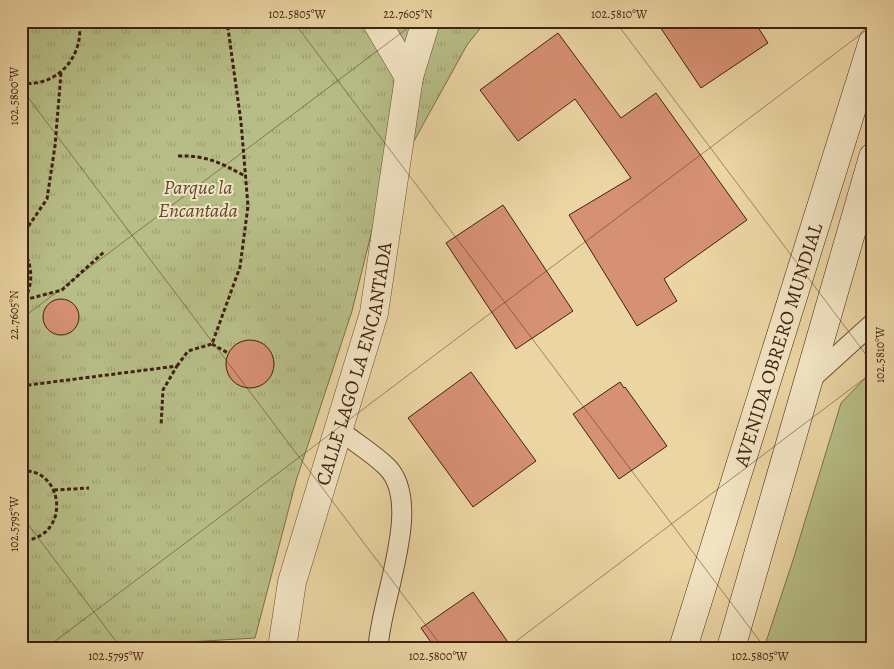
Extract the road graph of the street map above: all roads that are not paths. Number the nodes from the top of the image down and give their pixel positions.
1 (376, 21) edge
2 (426, 21) edge
3 (873, 41) edge
4 (408, 77) junction
5 (873, 157) edge
6 (873, 323) edge
7 (808, 382) junction
8 (338, 430) junction
9 (282, 648) edge
10 (378, 648) edge
11 (683, 648) edge
12 (731, 648) edge

1 - 4 main road
2 - 4 main road, CALLE LAGO LA ENCANTADA
3 - 11 main road, AVENIDA OBRERO MUNDIAL
4 - 8 main road, CALLE LAGO LA ENCANTADA
5 - 7 main road, AVENIDA OBRERO MUNDIAL
6 - 7 lane
7 - 12 main road, AVENIDA OBRERO MUNDIAL
8 - 9 main road, CALLE LAGO LA ENCANTADA
8 - 10 lane

